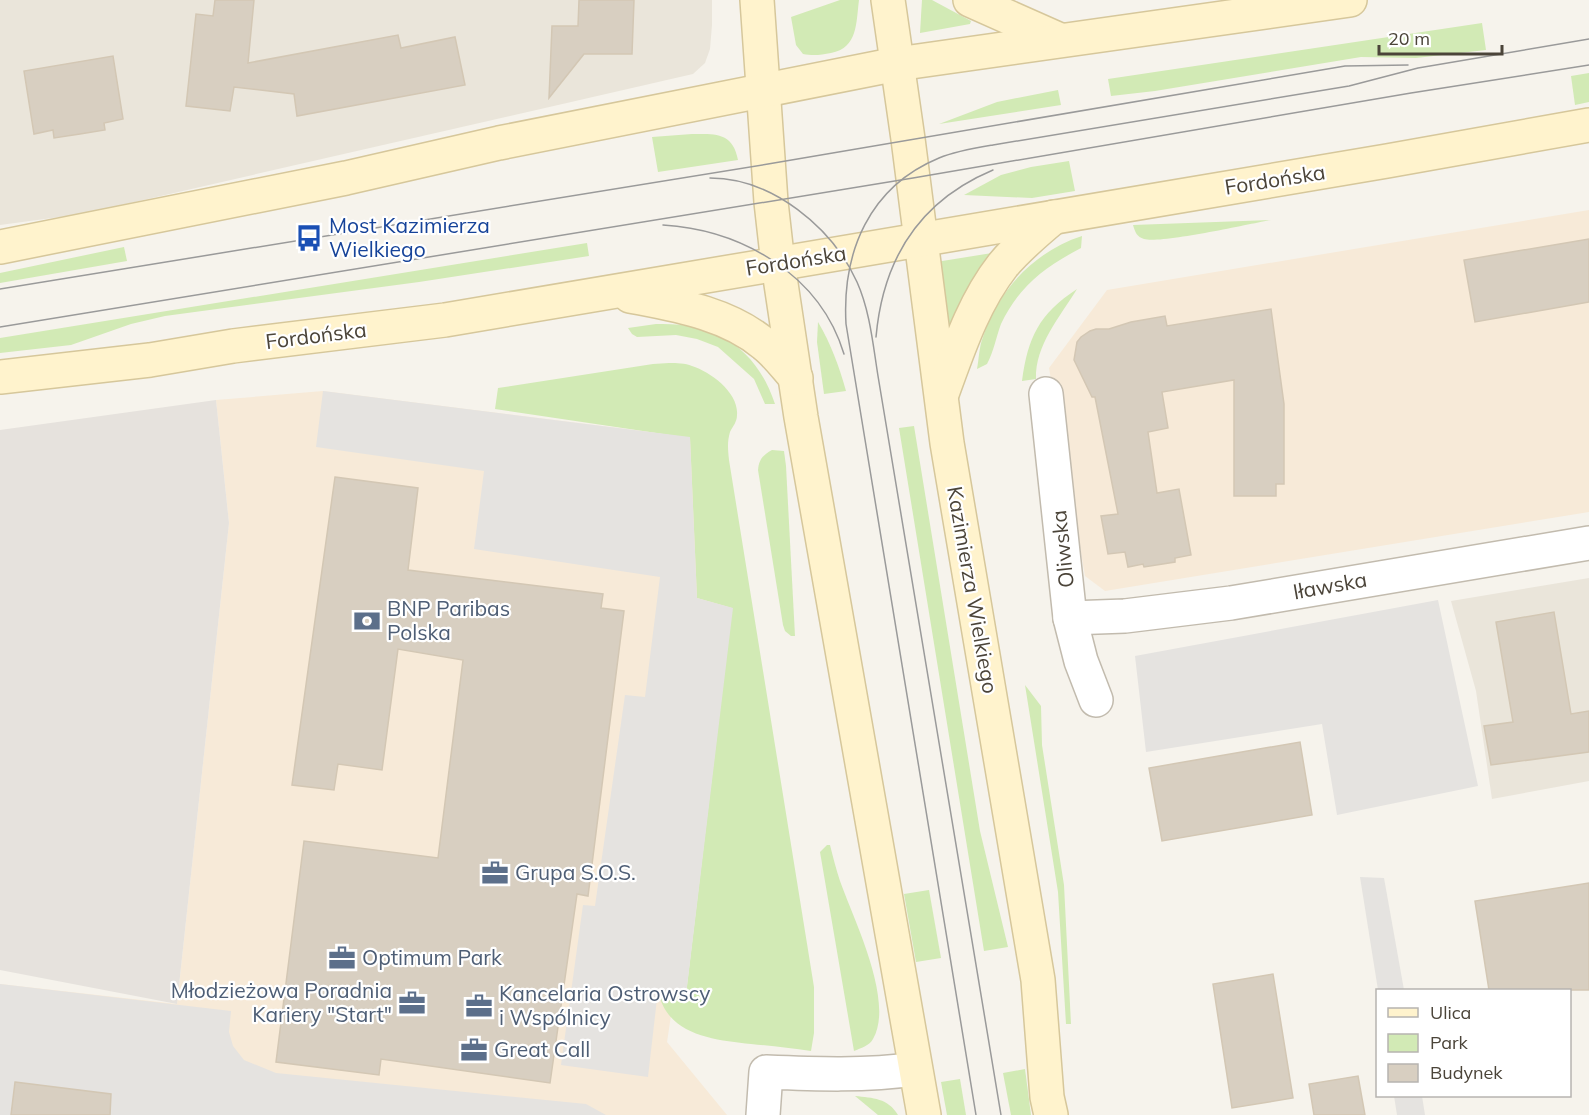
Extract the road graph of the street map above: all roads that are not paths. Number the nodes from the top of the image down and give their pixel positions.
1 (757, 0) edge
2 (888, 0) edge
3 (970, 0) edge
4 (1350, 0) edge
5 (1060, 40) junction
6 (897, 64) junction
7 (762, 91) junction
8 (1589, 125) edge
9 (1054, 217) junction
10 (920, 240) junction
11 (0, 247) edge
12 (778, 264) junction
13 (610, 292) junction
14 (0, 377) edge
15 (796, 378) junction
16 (1046, 394) dead end
17 (941, 395) junction
18 (1589, 543) edge
19 (1070, 618) junction
20 (1096, 700) dead end
21 (915, 1069) junction
22 (763, 1115) edge
23 (924, 1115) edge
24 (1051, 1115) edge

1 - 7 main road
2 - 6 main road, Kazimierza Wielkiego
3 - 5 main road
4 - 5 main road
5 - 6 main road
6 - 7 main road
6 - 10 main road, Kazimierza Wielkiego
7 - 11 main road
7 - 12 main road
8 - 9 main road, Fordońska
9 - 10 main road, Fordońska
9 - 17 main road
10 - 12 main road, Fordońska
10 - 17 main road, Kazimierza Wielkiego
12 - 13 main road, Fordońska
12 - 15 main road
13 - 14 main road, Fordońska
13 - 15 main road
15 - 21 main road
16 - 19 street, Oliwska
17 - 24 main road, Kazimierza Wielkiego
18 - 19 street, Iławska
19 - 20 street, Oliwska
21 - 22 street
21 - 23 main road

